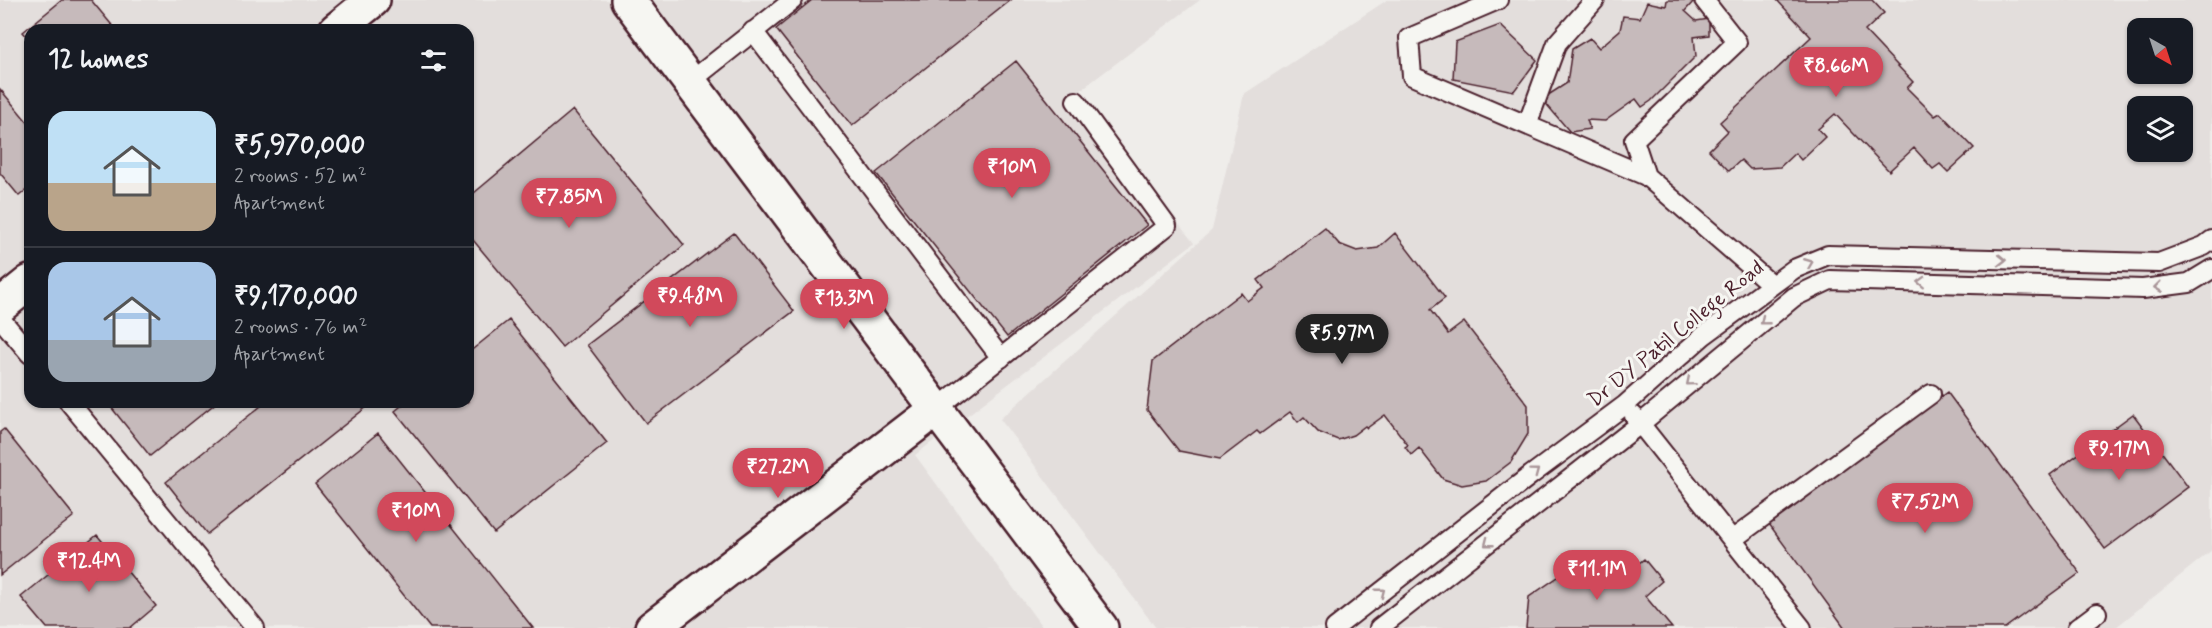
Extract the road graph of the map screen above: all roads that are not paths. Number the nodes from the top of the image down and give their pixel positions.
1 (373, 0) edge
2 (628, 0) edge
3 (793, 0) edge
4 (1498, 0) edge
5 (1595, 0) edge
6 (1704, 0) edge
7 (343, 24) edge
8 (753, 31) junction
9 (691, 81) junction
10 (1076, 101) dead end
11 (1527, 125) junction
12 (1646, 176) junction
13 (2212, 240) edge
14 (2212, 268) edge
15 (24, 287) edge
16 (1766, 290) junction
17 (0, 306) edge
18 (0, 318) edge
19 (24, 347) edge
20 (1001, 358) junction
21 (1931, 394) dead end
22 (1625, 405) junction
23 (74, 408) edge
24 (935, 410) junction
25 (1640, 424) junction
26 (1733, 539) junction
27 (2097, 613) dead end
28 (255, 628) edge
29 (652, 628) edge
30 (1101, 628) edge
31 (1335, 628) edge
32 (1379, 628) edge
33 (1802, 628) edge
34 (2077, 628) edge

1 - 7 street
2 - 9 street
3 - 8 lane
4 - 11 lane
5 - 11 lane
6 - 12 lane
8 - 9 lane
8 - 20 lane
9 - 24 street
10 - 20 lane
11 - 12 lane
12 - 16 lane
16 -> 13 lane, Dr DY Patil College Road
14 -> 25 lane
15 - 17 street
16 - 22 lane, Dr DY Patil College Road
18 - 19 lane
20 - 24 lane
21 - 26 lane
22 - 25 lane
31 -> 22 lane, Dr DY Patil College Road
23 - 28 lane
24 - 29 street
24 - 30 street
25 - 26 lane
25 -> 32 lane
26 - 33 lane
27 - 34 lane

